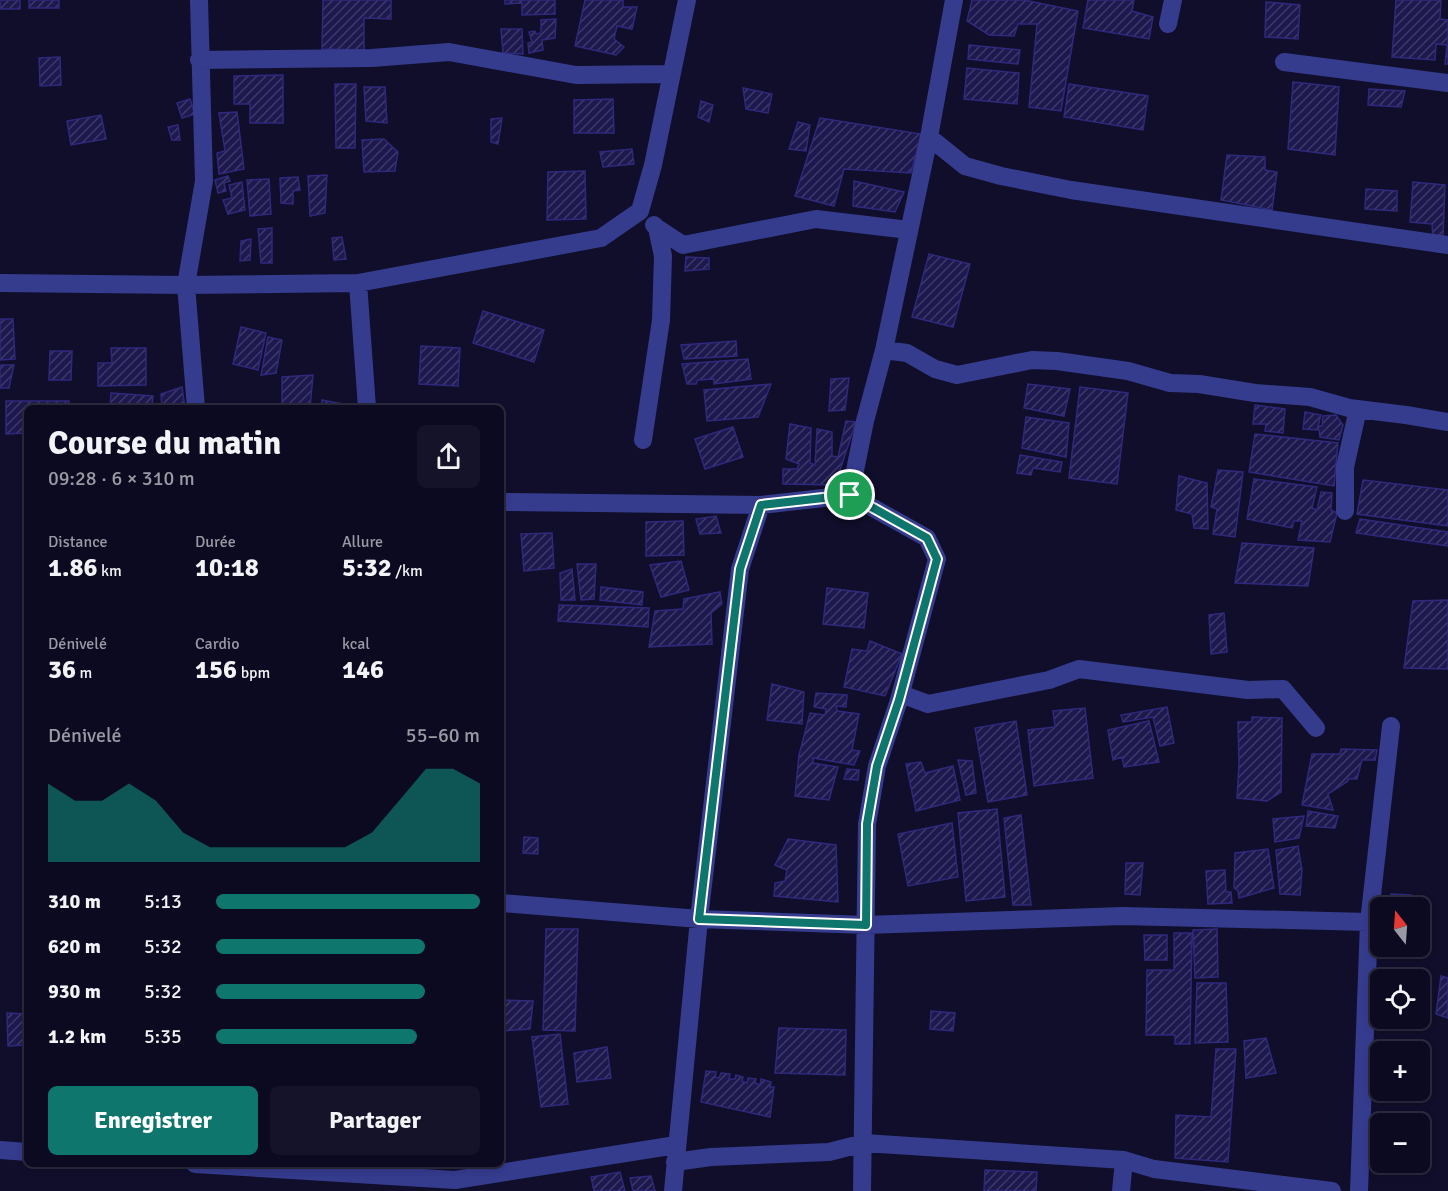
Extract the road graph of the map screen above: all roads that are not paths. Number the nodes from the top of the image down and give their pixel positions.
1 (199, 0) edge
2 (687, 0) edge
3 (954, 0) edge
4 (1173, 0) edge
5 (1168, 24) dead end
6 (199, 60) junction
7 (1284, 62) dead end
8 (671, 74) junction
9 (1448, 83) edge
10 (928, 137) junction
11 (640, 211) junction
12 (657, 228) junction
13 (909, 230) junction
14 (1448, 245) edge
15 (0, 283) edge
16 (358, 283) junction
17 (186, 285) junction
18 (884, 350) junction
19 (196, 405) edge
20 (367, 405) edge
21 (1358, 409) junction
22 (1448, 422) edge
23 (643, 440) dead end
24 (850, 495) junction
25 (504, 502) edge
26 (761, 505) junction
27 (1345, 511) dead end
28 (901, 694) junction
29 (1391, 726) dead end
30 (1316, 728) dead end
31 (504, 903) edge
32 (699, 919) junction
33 (1369, 922) junction
34 (866, 925) junction
35 (864, 1143) junction
36 (0, 1150) edge
37 (24, 1152) edge
38 (675, 1154) junction
39 (1124, 1160) junction
40 (244, 1167) edge
41 (673, 1191) edge
42 (862, 1191) edge
43 (1121, 1191) edge
44 (1332, 1191) edge
45 (1359, 1191) edge

1 - 6 street
2 - 8 street
3 - 10 street
4 - 5 street
6 - 8 street
6 - 17 street
7 - 9 street
8 - 11 street
10 - 13 street
10 - 14 street
11 - 12 street
11 - 16 street
12 - 13 street
12 - 23 street
13 - 18 street
15 - 17 street
16 - 17 street
16 - 20 street
17 - 19 street
18 - 21 street
18 - 24 street
21 - 22 street
21 - 27 street
24 - 26 street
24 - 28 street
25 - 26 street
26 - 32 street
28 - 30 street
28 - 34 street
29 - 33 street
31 - 32 street
32 - 34 street
32 - 38 street
33 - 34 street
33 - 45 street
34 - 35 street
35 - 38 street
35 - 39 street
35 - 42 street
36 - 37 street
38 - 40 street
38 - 41 street
39 - 43 street
39 - 44 street

